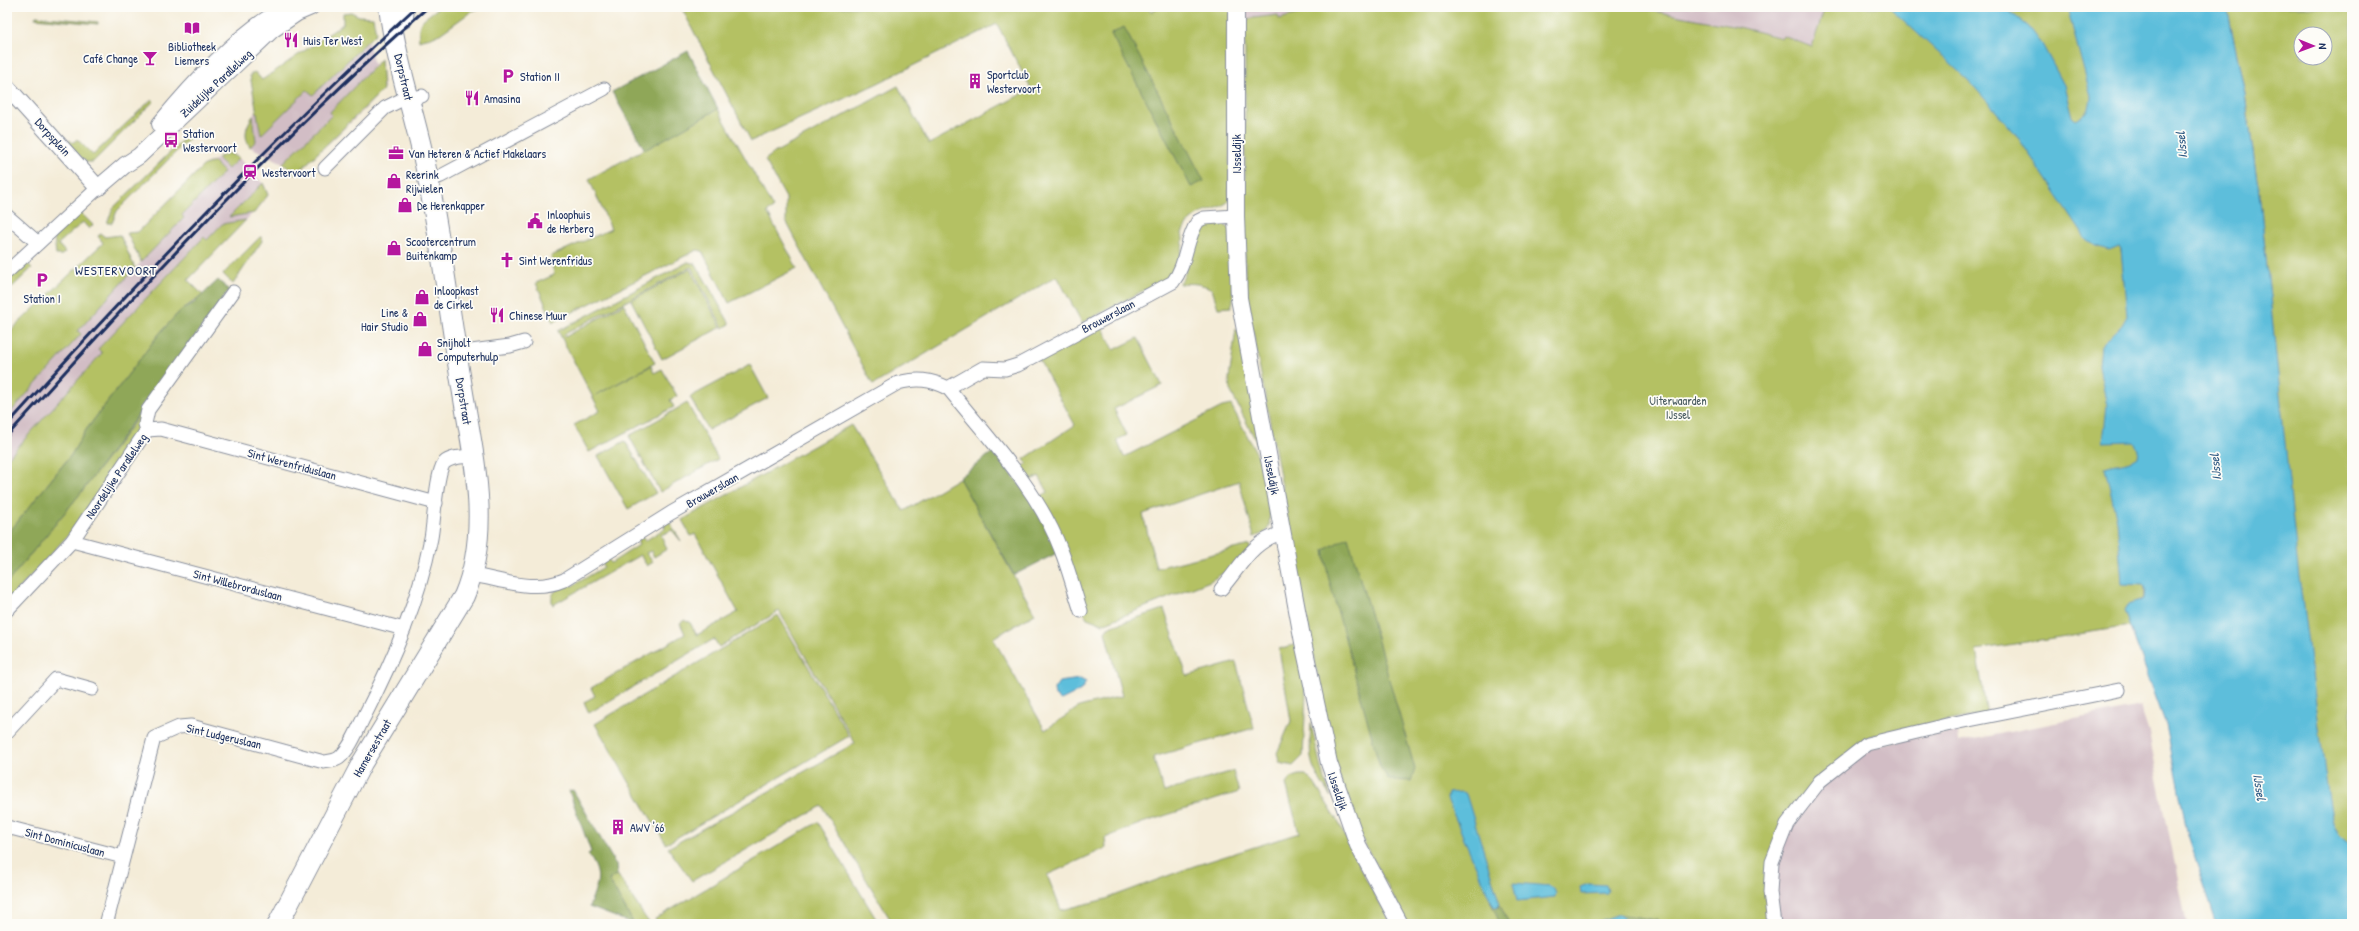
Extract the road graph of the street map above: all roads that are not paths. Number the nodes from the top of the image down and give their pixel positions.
1 (288, 7) edge
2 (311, 7) edge
3 (1236, 7) edge
4 (396, 10) edge
5 (7, 88) edge
6 (604, 90) dead end
7 (415, 97) junction
8 (125, 165) junction
9 (325, 168) dead end
10 (427, 174) junction
11 (98, 188) junction
12 (7, 216) edge
13 (1236, 216) junction
14 (38, 243) junction
15 (7, 272) edge
16 (233, 292) dead end
17 (524, 342) dead end
18 (456, 353) junction
19 (948, 388) junction
20 (147, 430) junction
21 (473, 456) junction
22 (436, 503) junction
23 (1283, 533) junction
24 (72, 541) junction
25 (473, 575) junction
26 (1221, 589) dead end
27 (7, 610) edge
28 (1080, 611) dead end
29 (404, 630) junction
30 (92, 689) dead end
31 (2119, 690) dead end
32 (7, 732) edge
33 (7, 827) edge
34 (123, 857) junction
35 (106, 921) dead end
36 (278, 924) edge
37 (1400, 924) edge
38 (1774, 924) edge

1 - 8 street, Zuidelijke Parallelweg
2 - 8 street, Zuidelijke Parallelweg
3 - 13 street, IJsseldijk
4 - 7 main road, Dorpstraat
5 - 11 street, Dorpsplein
6 - 10 street
7 - 9 street
7 - 10 main road, Dorpstraat
8 - 11 street, Zuidelijke Parallelweg
10 - 18 main road, Dorpstraat
11 - 14 street, Zuidelijke Parallelweg
12 - 14 street
13 - 19 street, Brouwerslaan
13 - 23 street, IJsseldijk
14 - 15 street, Zuidelijke Parallelweg
16 - 20 street, Noordelijke Parallelweg
17 - 18 street
18 - 21 main road, Dorpstraat
19 - 25 street, Brouwerslaan
19 - 28 street, Brouwerslaan
20 - 22 street, Sint Werenfriduslaan
20 - 24 street, Noordelijke Parallelweg
21 - 22 street
21 - 25 main road, Dorpstraat
22 - 29 street
23 - 26 street
23 - 37 street, IJsseldijk
24 - 27 street, Noordelijke Parallelweg
24 - 29 street, Sint Willebrorduslaan
25 - 36 main road, Hamersestraat
29 - 34 street, Sint Ludgeruslaan
30 - 32 street
31 - 38 street
33 - 34 street, Sint Dominicuslaan
34 - 35 street, Sint Ludgeruslaan

